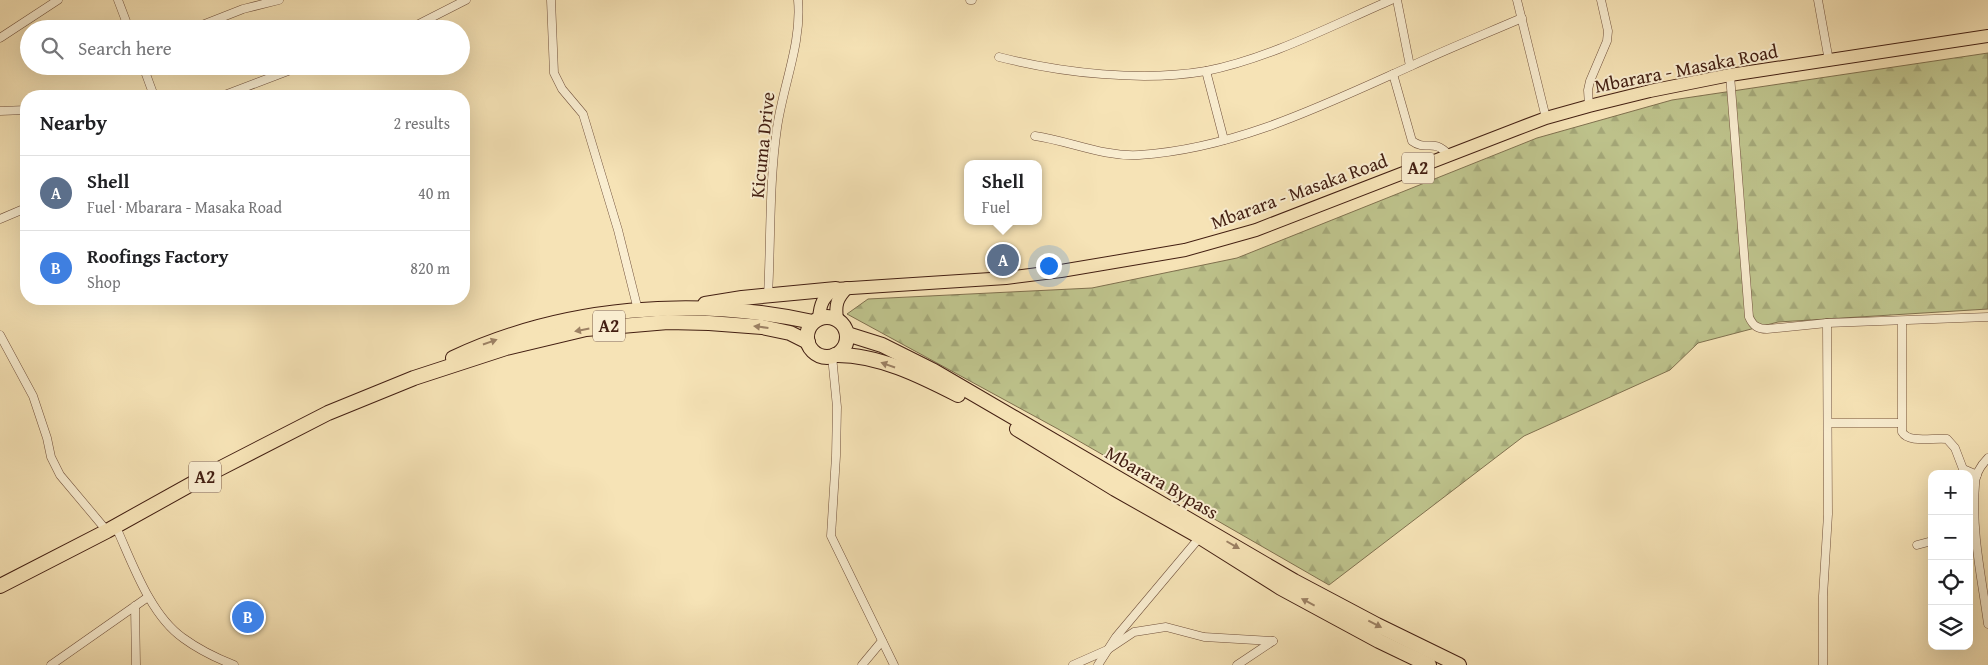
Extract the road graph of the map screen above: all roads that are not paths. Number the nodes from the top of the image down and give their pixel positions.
1 (58, 0) edge
2 (118, 0) edge
3 (279, 0) edge
4 (466, 0) edge
5 (551, 0) edge
6 (798, 0) edge
7 (1391, 0) edge
8 (1397, 0) edge
9 (1517, 0) edge
10 (1602, 0) edge
11 (1818, 0) edge
12 (1522, 18) junction
13 (27, 20) edge
14 (126, 20) edge
15 (215, 20) edge
16 (427, 20) edge
17 (20, 25) edge
18 (1988, 36) edge
19 (0, 38) edge
20 (999, 57) dead end
21 (1829, 60) junction
22 (1410, 66) junction
23 (1206, 71) junction
24 (1392, 74) junction
25 (146, 75) edge
26 (277, 75) edge
27 (1730, 75) junction
28 (152, 90) edge
29 (238, 90) edge
30 (1589, 106) junction
31 (20, 110) edge
32 (0, 111) edge
33 (1546, 118) junction
34 (1035, 136) dead end
35 (1224, 140) junction
36 (1449, 156) junction
37 (20, 211) edge
38 (0, 219) edge
39 (842, 288) junction
40 (768, 296) junction
41 (742, 305) junction
42 (638, 310) junction
43 (1988, 317) edge
44 (816, 320) junction
45 (837, 320) junction
46 (1902, 321) junction
47 (1827, 323) junction
48 (847, 334) junction
49 (0, 335) edge
50 (808, 342) junction
51 (834, 355) junction
52 (414, 378) junction
53 (1828, 423) junction
54 (1901, 423) junction
55 (1988, 458) edge
56 (1977, 475) junction
57 (1973, 515) edge
58 (112, 529) junction
59 (1200, 537) junction
60 (1973, 539) edge
61 (1928, 542) edge
62 (1917, 545) dead end
63 (0, 586) edge
64 (148, 597) junction
65 (135, 606) junction
66 (1988, 624) edge
67 (882, 641) junction
68 (1107, 650) junction
69 (50, 665) edge
70 (136, 665) edge
71 (234, 665) edge
72 (862, 665) edge
73 (894, 665) edge
74 (1074, 665) edge
75 (1098, 665) edge
76 (1237, 665) edge
77 (1429, 665) edge
78 (1459, 665) edge
79 (1824, 665) edge

1 - 13 street
2 - 14 street
3 - 15 street
4 - 16 street
5 - 42 street
6 - 40 street, Kicuma Drive
7 - 23 street
8 - 22 street
9 - 12 street
10 - 30 street
11 - 21 street
12 - 22 street
12 - 33 street
17 - 19 street
18 - 21 main road, Mbarara - Masaka Road / A2
20 - 23 street
21 - 27 main road, Mbarara - Masaka Road / A2
22 - 24 street
23 - 35 street
24 - 35 street
24 - 36 street
25 - 28 street
26 - 29 street
27 - 30 main road, Mbarara - Masaka Road / A2
27 - 47 street
30 - 33 main road, Mbarara - Masaka Road / A2
31 - 32 street
33 - 36 main road, Mbarara - Masaka Road / A2
34 - 35 street
36 - 39 main road, Mbarara - Masaka Road / A2
37 - 38 street
39 - 40 highway, A2
39 - 44 main road
39 - 45 main road
40 - 41 highway, A2
41 - 42 highway, A2
41 - 44 highway, A2
52 -> 42 highway, A2
43 - 46 street
44 - 45 highway, A2
44 - 50 highway
45 - 48 highway
46 - 47 street
46 - 54 street
47 - 53 street
48 - 51 highway
48 -> 78 highway, Mbarara Bypass
49 - 58 street
50 - 51 highway, A2
50 -> 52 highway, A2
59 -> 51 highway, Mbarara Bypass
51 - 67 street
52 - 58 highway, A2
53 - 54 street
53 - 79 street
54 - 56 street
55 - 56 street
56 - 57 street
58 - 63 highway, A2
58 - 64 street
59 - 68 street
77 -> 59 highway, Mbarara Bypass
60 - 66 street
61 - 62 street
64 - 65 street
64 - 71 street
65 - 69 street
65 - 70 street
67 - 72 street
67 - 73 street
68 - 74 street
68 - 75 street
68 - 76 street

